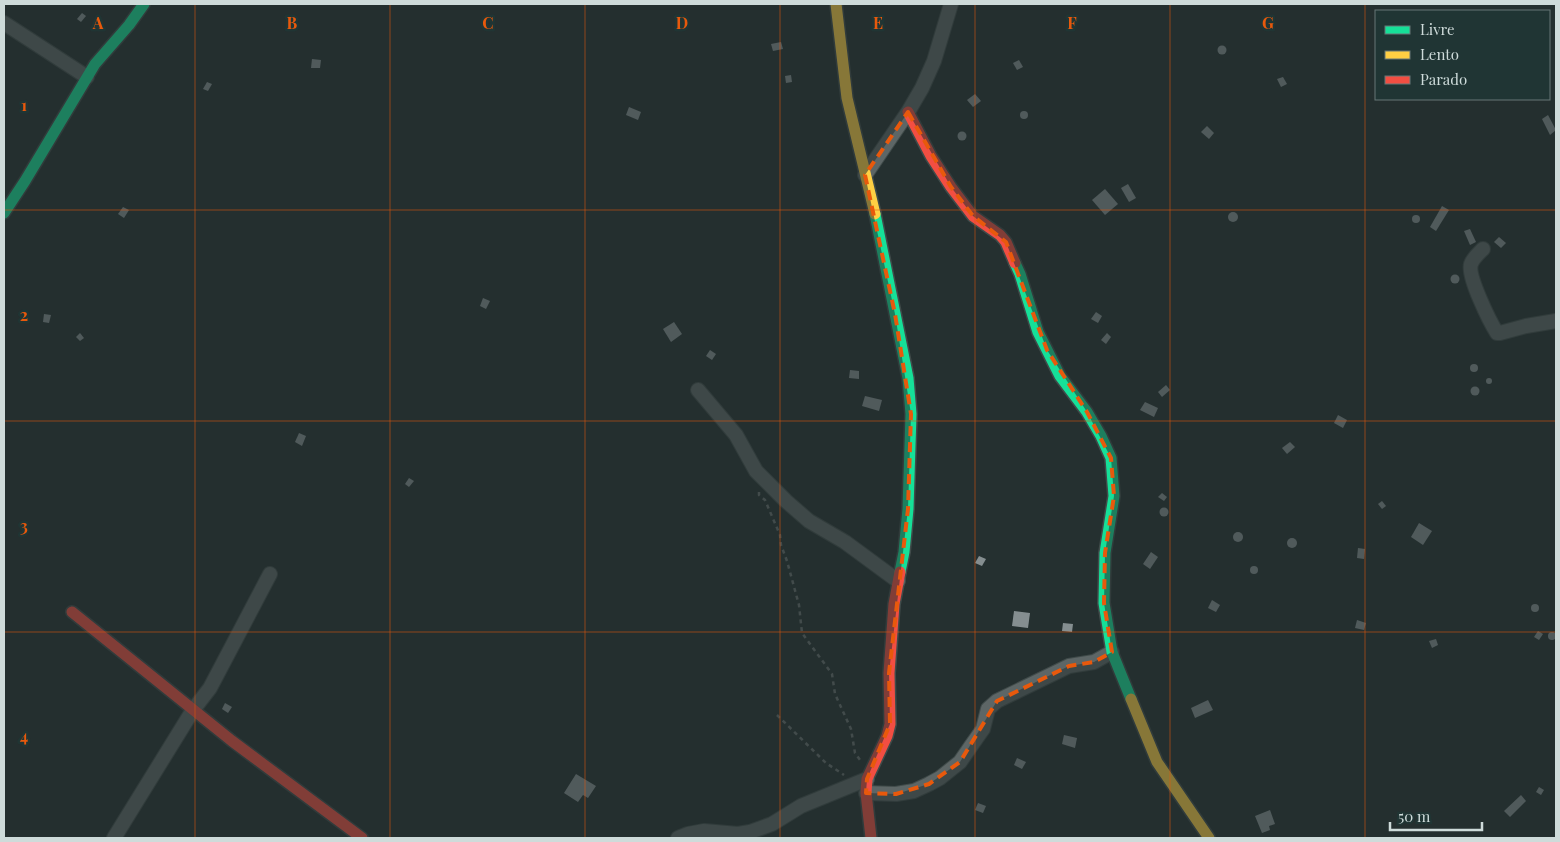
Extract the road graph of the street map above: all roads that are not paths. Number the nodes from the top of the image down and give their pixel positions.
1 (144, 4) edge
2 (836, 4) edge
3 (951, 4) edge
4 (4, 23) edge
5 (87, 77) junction
6 (908, 112) junction
7 (865, 175) junction
8 (4, 213) edge
9 (1483, 249) dead end
10 (1556, 321) edge
11 (698, 390) dead end
12 (270, 574) dead end
13 (898, 581) junction
14 (72, 612) dead end
15 (1112, 652) junction
16 (193, 710) junction
17 (863, 785) junction
18 (114, 838) edge
19 (362, 838) edge
20 (678, 838) edge
21 (871, 838) edge
22 (1209, 838) edge

1 - 5 street
2 - 7 street
3 - 6 street
4 - 5 street
5 - 8 street
6 - 7 street
6 - 15 street
7 - 13 street
9 - 10 street
11 - 13 street
12 - 16 street
13 - 17 street
14 - 16 street
15 - 17 street
15 - 22 street
16 - 18 street
16 - 19 street
17 - 20 street
17 - 21 street

